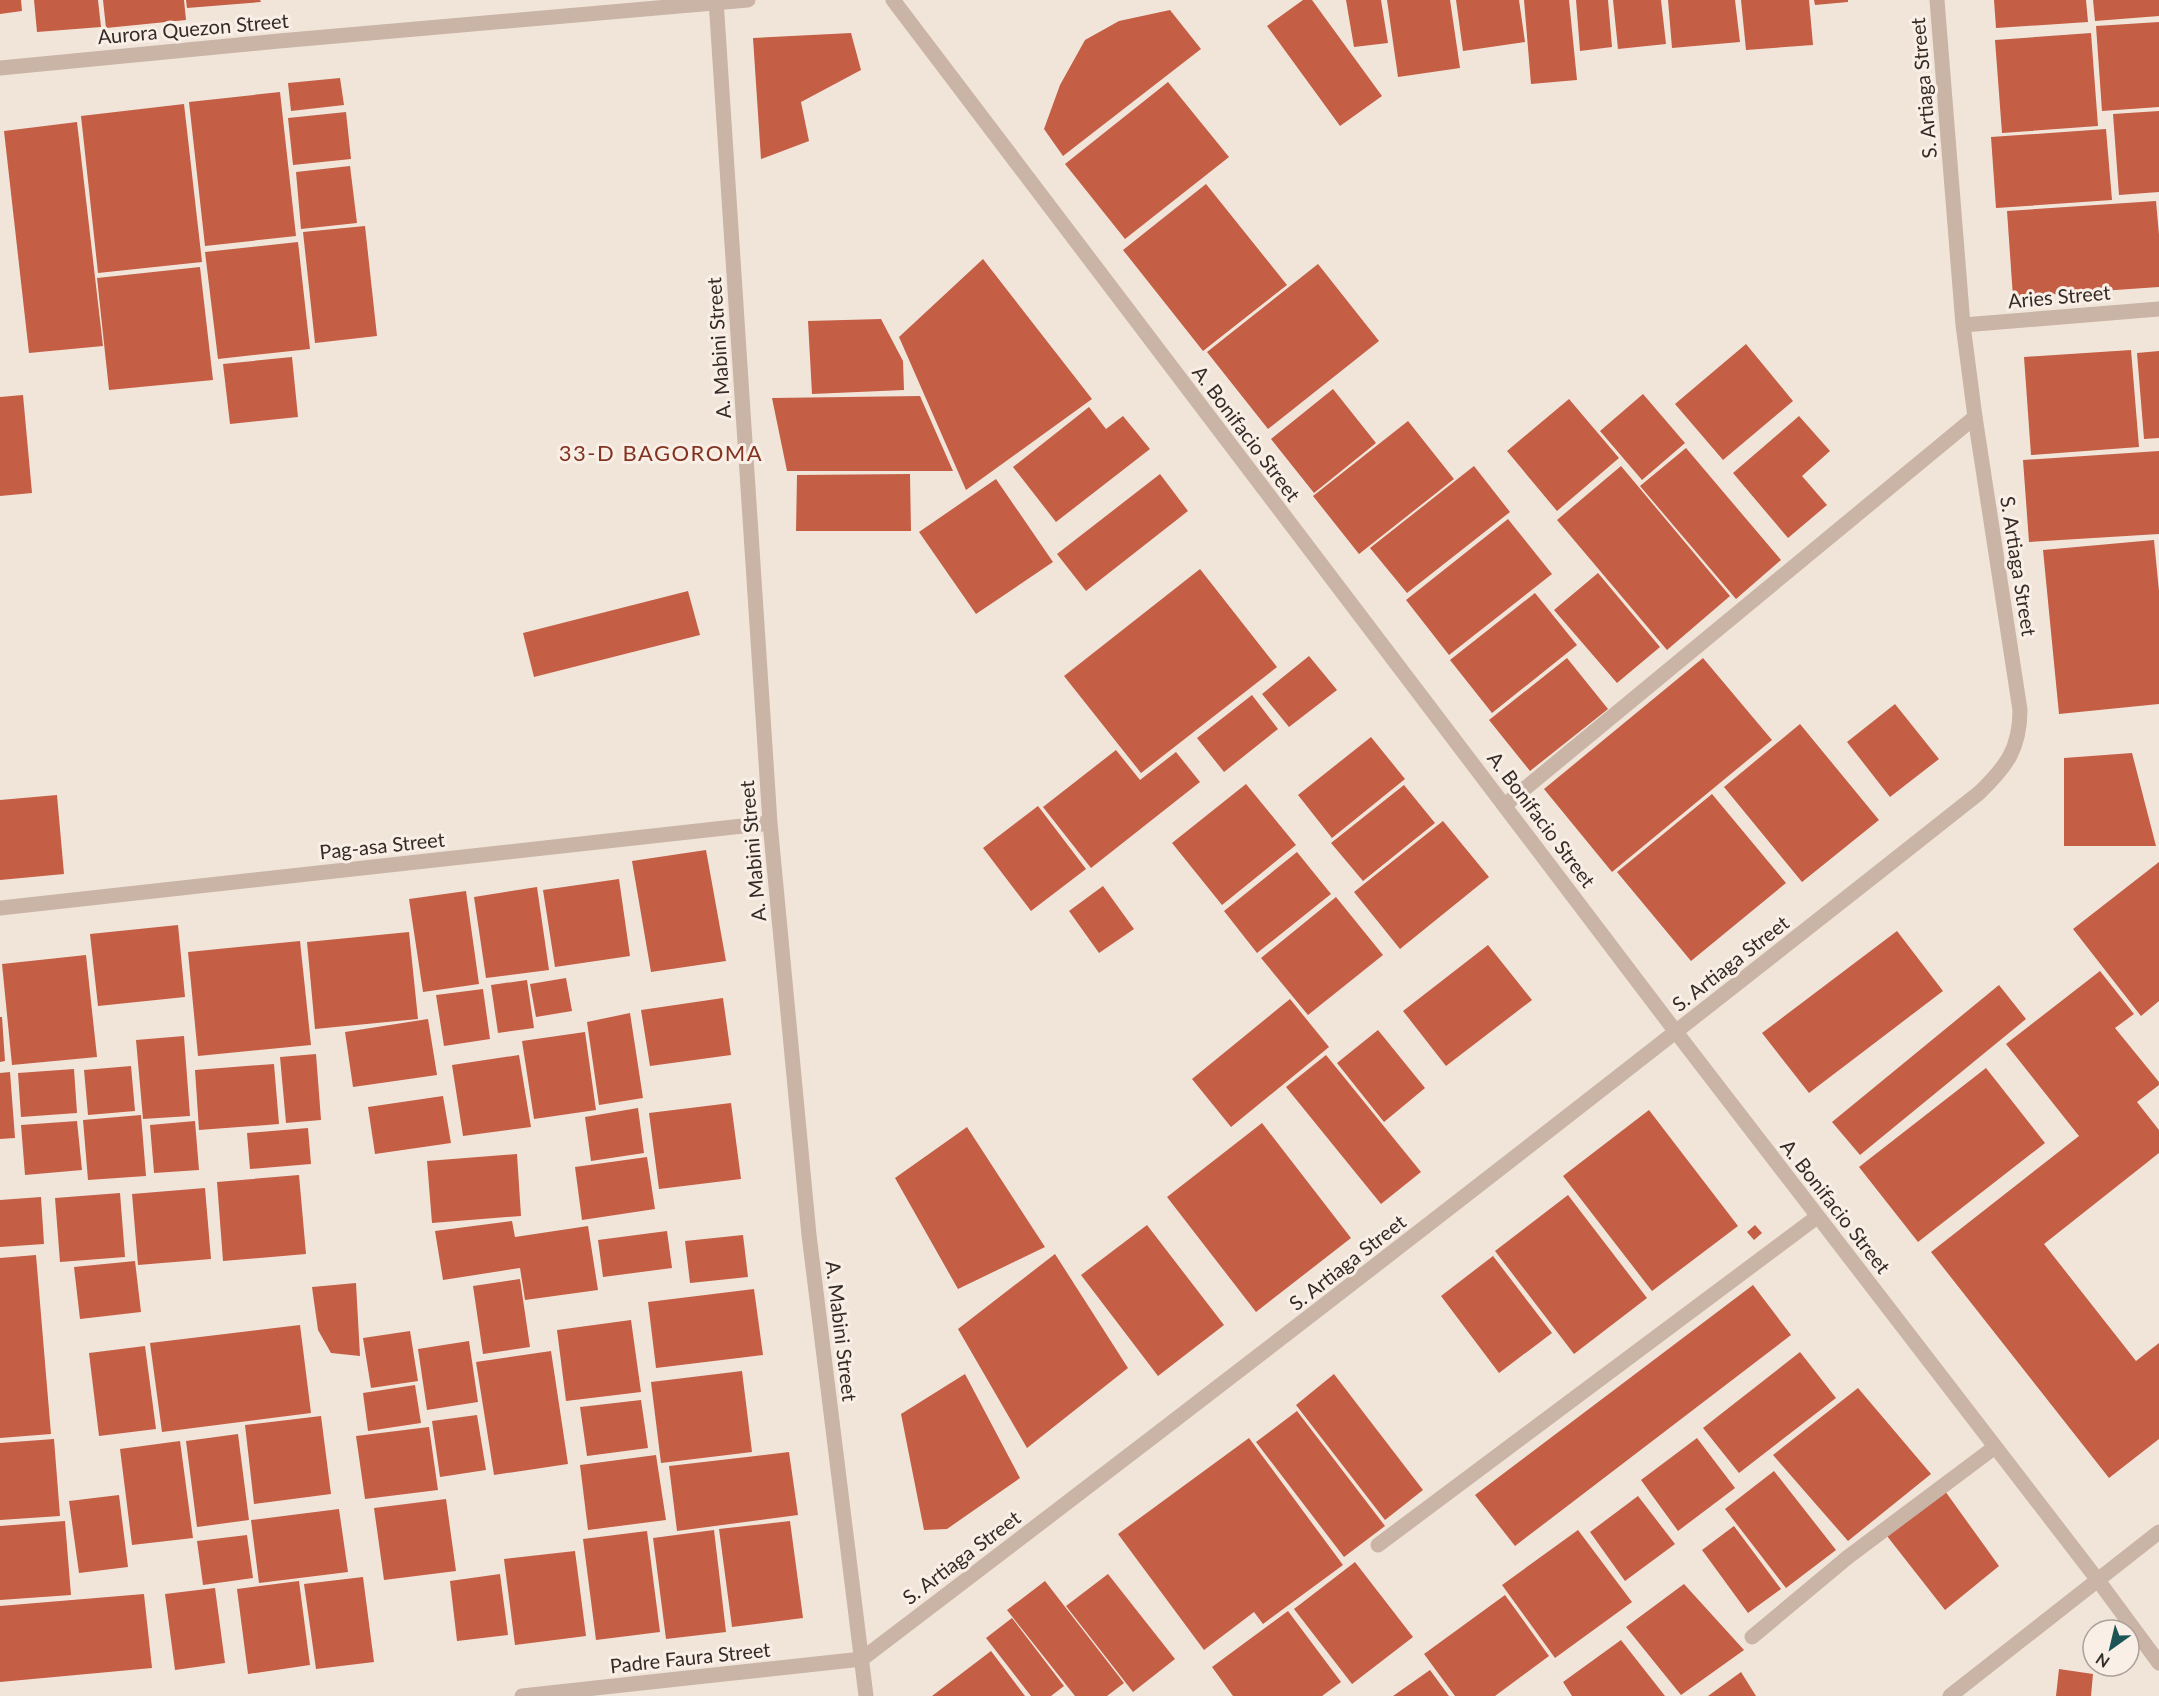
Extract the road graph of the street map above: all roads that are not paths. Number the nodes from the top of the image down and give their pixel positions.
1 (748, 0) edge
2 (893, 0) edge
3 (1937, 0) edge
4 (716, 2) edge
5 (0, 68) edge
6 (2159, 309) edge
7 (1963, 325) junction
8 (1975, 417) junction
9 (1505, 805) junction
10 (770, 823) junction
11 (0, 908) edge
12 (1677, 1032) junction
13 (1817, 1217) junction
14 (1995, 1447) junction
15 (2159, 1532) edge
16 (1378, 1545) dead end
17 (2097, 1579) junction
18 (1752, 1637) dead end
19 (862, 1659) junction
20 (2159, 1663) edge
21 (522, 1696) edge
22 (866, 1696) edge
23 (1950, 1696) edge

1 - 4 street, Aurora Quezon Street
2 - 9 street, A. Bonifacio Street
3 - 7 street, S. Artiaga Street
4 - 5 street, Aurora Quezon Street
4 - 10 street, A. Mabini Street
6 - 7 street, Aries Street
7 - 8 street, S. Artiaga Street
8 - 9 street
8 - 12 street, S. Artiaga Street
9 - 12 street, A. Bonifacio Street
10 - 11 street, Pag-asa Street
10 - 19 street, A. Mabini Street
12 - 13 street, A. Bonifacio Street
12 - 19 street, S. Artiaga Street
13 - 14 street, A. Bonifacio Street
13 - 16 street
14 - 17 street, A. Bonifacio Street
14 - 18 street
15 - 17 street
17 - 20 street, A. Bonifacio Street
17 - 23 street
19 - 21 street, Padre Faura Street
19 - 22 street, A. Mabini Street

